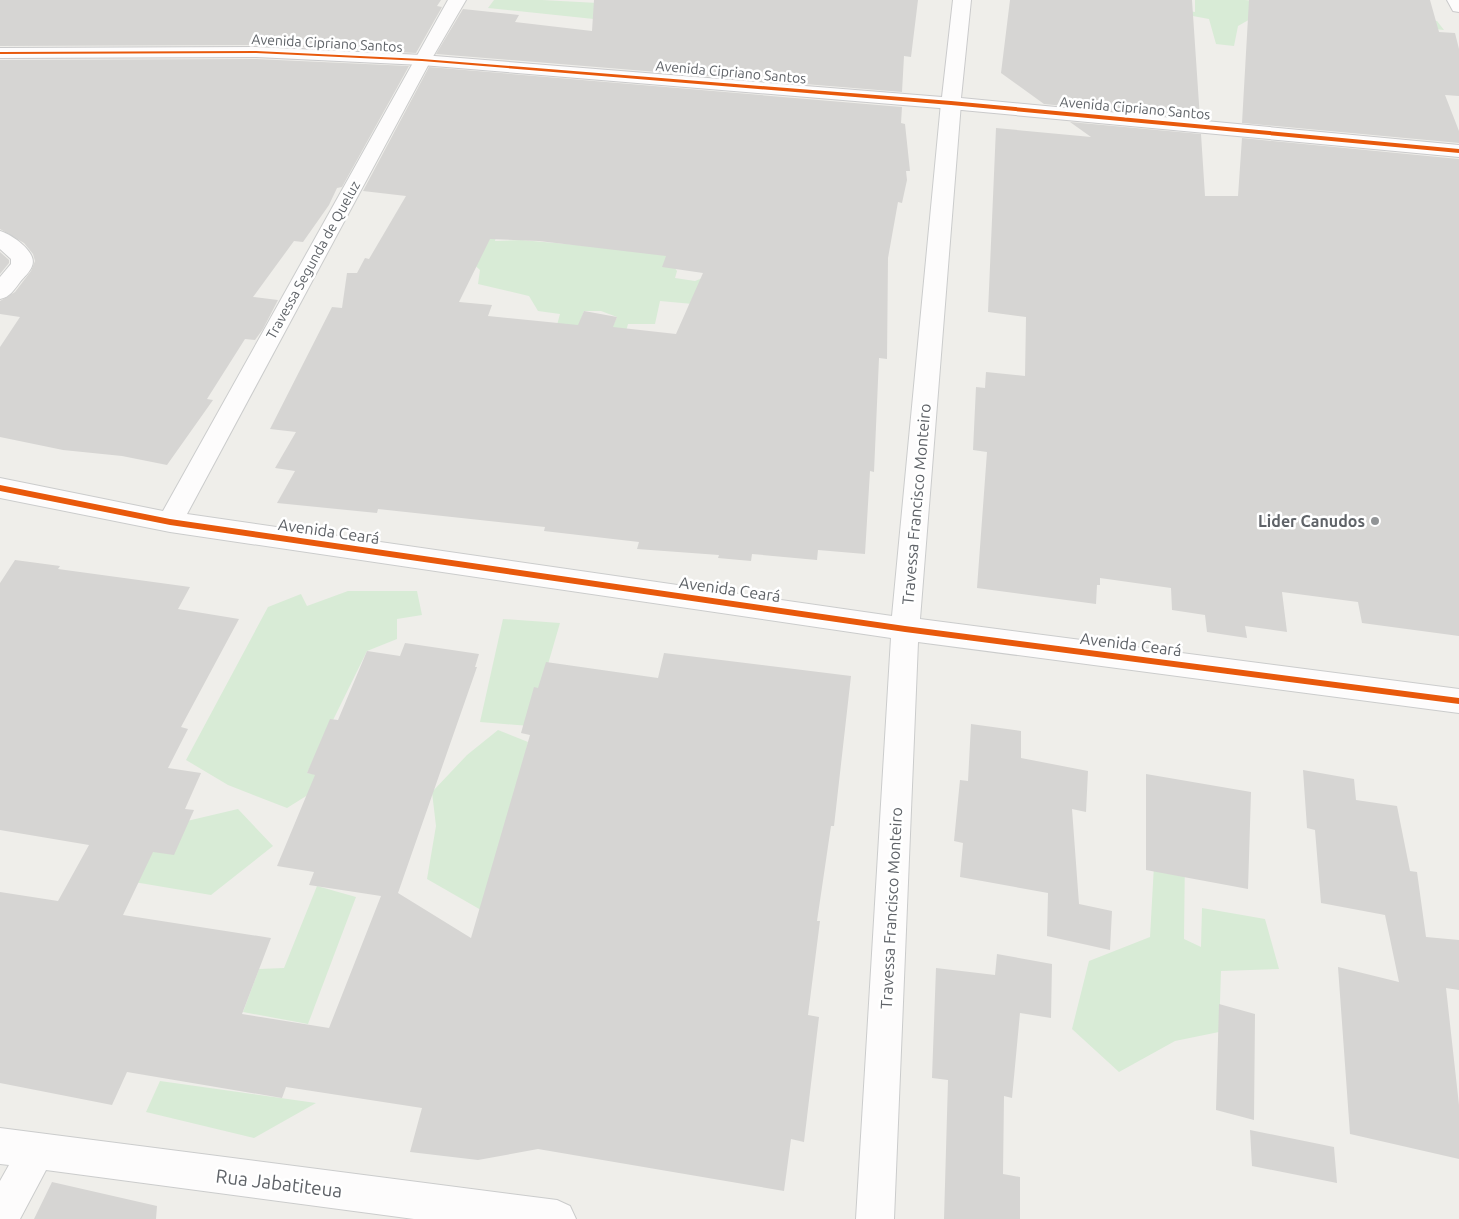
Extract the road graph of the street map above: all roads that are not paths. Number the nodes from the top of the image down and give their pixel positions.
1 (457, 0) edge
2 (962, 0) edge
3 (1456, 0) edge
4 (1459, 7) edge
5 (0, 53) edge
6 (422, 60) junction
7 (951, 103) junction
8 (1459, 151) edge
9 (0, 238) edge
10 (0, 292) edge
11 (0, 488) edge
12 (170, 522) junction
13 (906, 629) junction
14 (1459, 700) edge
15 (0, 1146) edge
16 (36, 1152) junction
17 (0, 1219) edge
18 (557, 1219) edge
19 (875, 1219) edge

1 - 6 street, Travessa Segunda de Queluz
2 - 7 street, Travessa Francisco Monteiro
3 - 4 street
5 - 6 street, Avenida Cipriano Santos
6 - 7 street, Avenida Cipriano Santos
6 - 12 street, Travessa Segunda de Queluz
7 - 8 street, Avenida Cipriano Santos
7 - 13 street, Travessa Francisco Monteiro
9 - 10 street
11 - 12 street, Avenida Ceará
12 - 13 street, Avenida Ceará
13 - 14 street, Avenida Ceará
13 - 19 street, Travessa Francisco Monteiro
15 - 16 street, Rua Jabatiteua
16 - 17 street
16 - 18 street, Rua Jabatiteua

